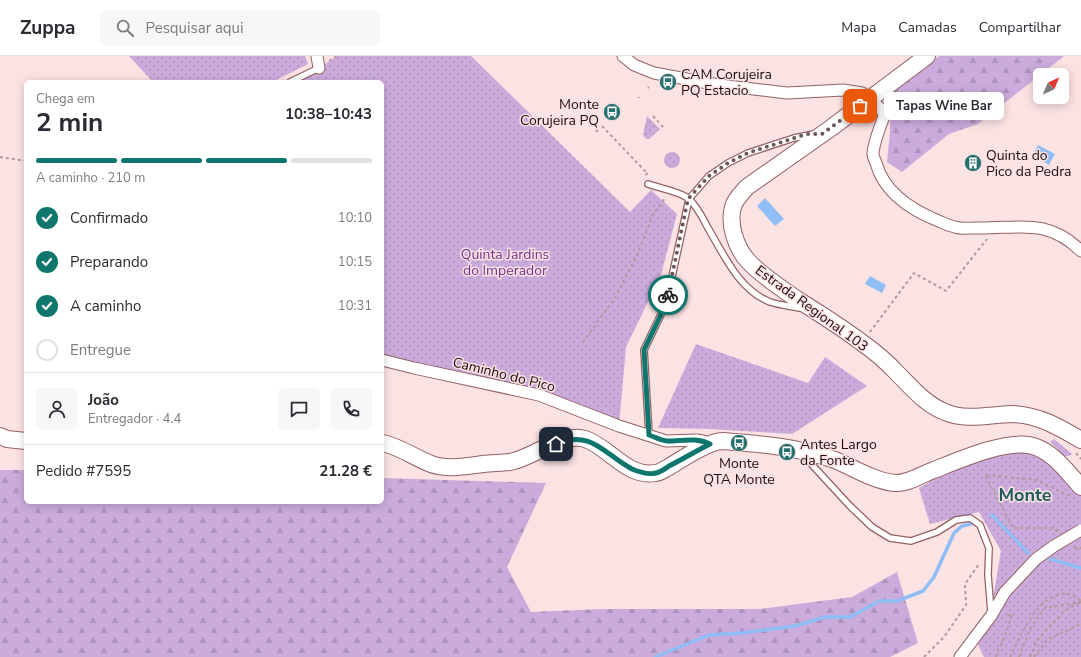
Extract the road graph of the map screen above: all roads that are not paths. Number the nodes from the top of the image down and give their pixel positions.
1 (317, 56) edge
2 (623, 56) edge
3 (927, 56) edge
4 (319, 68) joint
5 (294, 80) edge
6 (869, 99) junction
7 (822, 134) junction
8 (648, 184) dead end
9 (688, 199) junction
10 (1081, 251) edge
11 (817, 312) junction
12 (384, 360) edge
13 (649, 435) junction
14 (0, 436) edge
15 (1081, 440) edge
16 (24, 442) edge
17 (384, 444) edge
18 (710, 444) junction
19 (798, 449) junction
20 (1078, 492) edge
21 (1081, 530) edge
22 (991, 616) junction
23 (960, 657) edge

1 - 4 street
2 - 6 street
3 - 6 main road, Estrada Regional 103
4 - 5 lane
6 - 7 main road, Estrada Regional 103
6 - 10 street
7 - 9 lane
7 - 11 main road, Estrada Regional 103
8 - 9 lane
9 - 11 lane
9 - 13 lane
11 - 15 main road, Estrada Regional 103
12 - 13 street, Caminho do Pico
13 - 18 street, Caminho do Pico
14 - 16 main road
17 - 18 main road
18 - 19 main road
19 - 20 main road
19 - 22 lane
21 - 22 street, bridge
22 - 23 street

